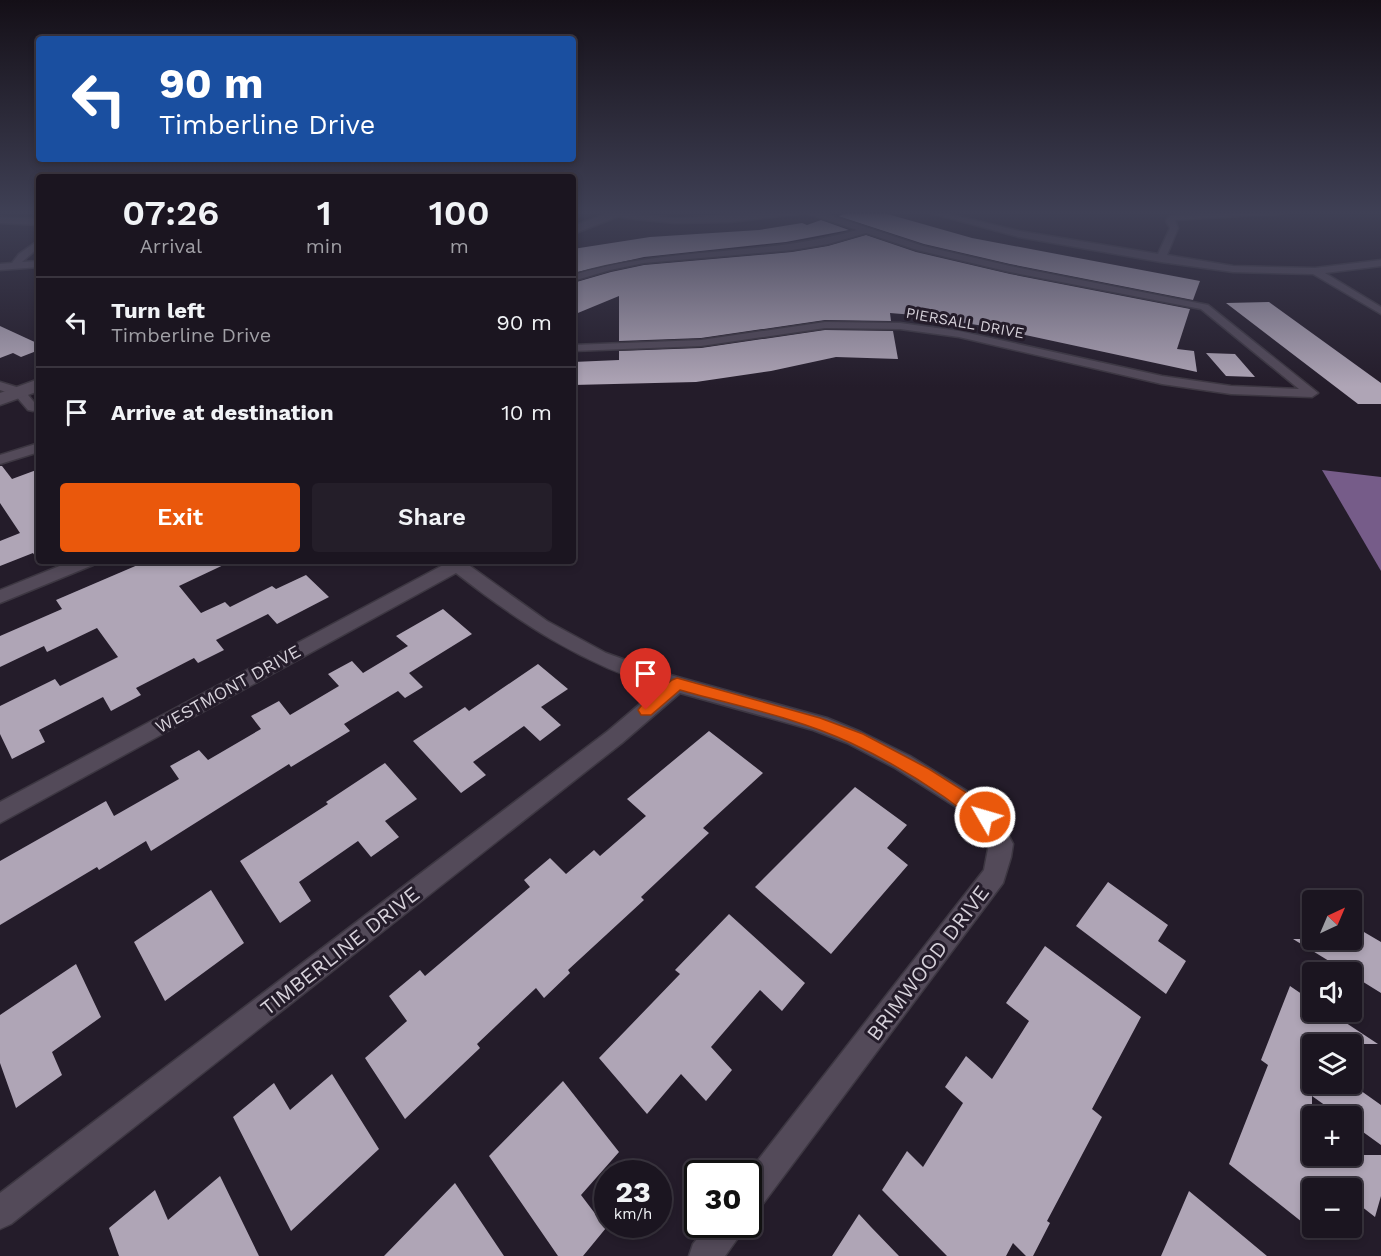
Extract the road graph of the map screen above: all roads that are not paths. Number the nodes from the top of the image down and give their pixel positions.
1 (602, 270) edge
2 (1018, 270) edge
3 (1247, 270) edge
4 (1326, 270) edge
5 (1315, 271) junction
6 (576, 277) edge
7 (1381, 311) edge
8 (576, 348) edge
9 (0, 386) edge
10 (36, 386) edge
11 (19, 392) junction
12 (0, 399) edge
13 (36, 406) edge
14 (0, 417) edge
15 (36, 448) edge
16 (0, 460) edge
17 (80, 564) edge
18 (452, 564) edge
19 (455, 564) edge
20 (0, 597) edge
21 (677, 684) junction
22 (0, 813) edge
23 (762, 1180) edge
24 (0, 1213) edge
25 (718, 1238) edge
26 (705, 1256) edge

1 - 6 street
2 - 8 street, PIERSALL DRIVE
3 - 5 street
4 - 5 street
5 - 7 street
9 - 11 street
10 - 11 main road
11 - 12 main road
11 - 13 street
13 - 14 main road
15 - 16 street
17 - 20 street
18 - 22 street, WESTMONT DRIVE
19 - 21 street, BRIMWOOD DRIVE
21 - 23 street, BRIMWOOD DRIVE
21 - 24 street, TIMBERLINE DRIVE
25 - 26 street

